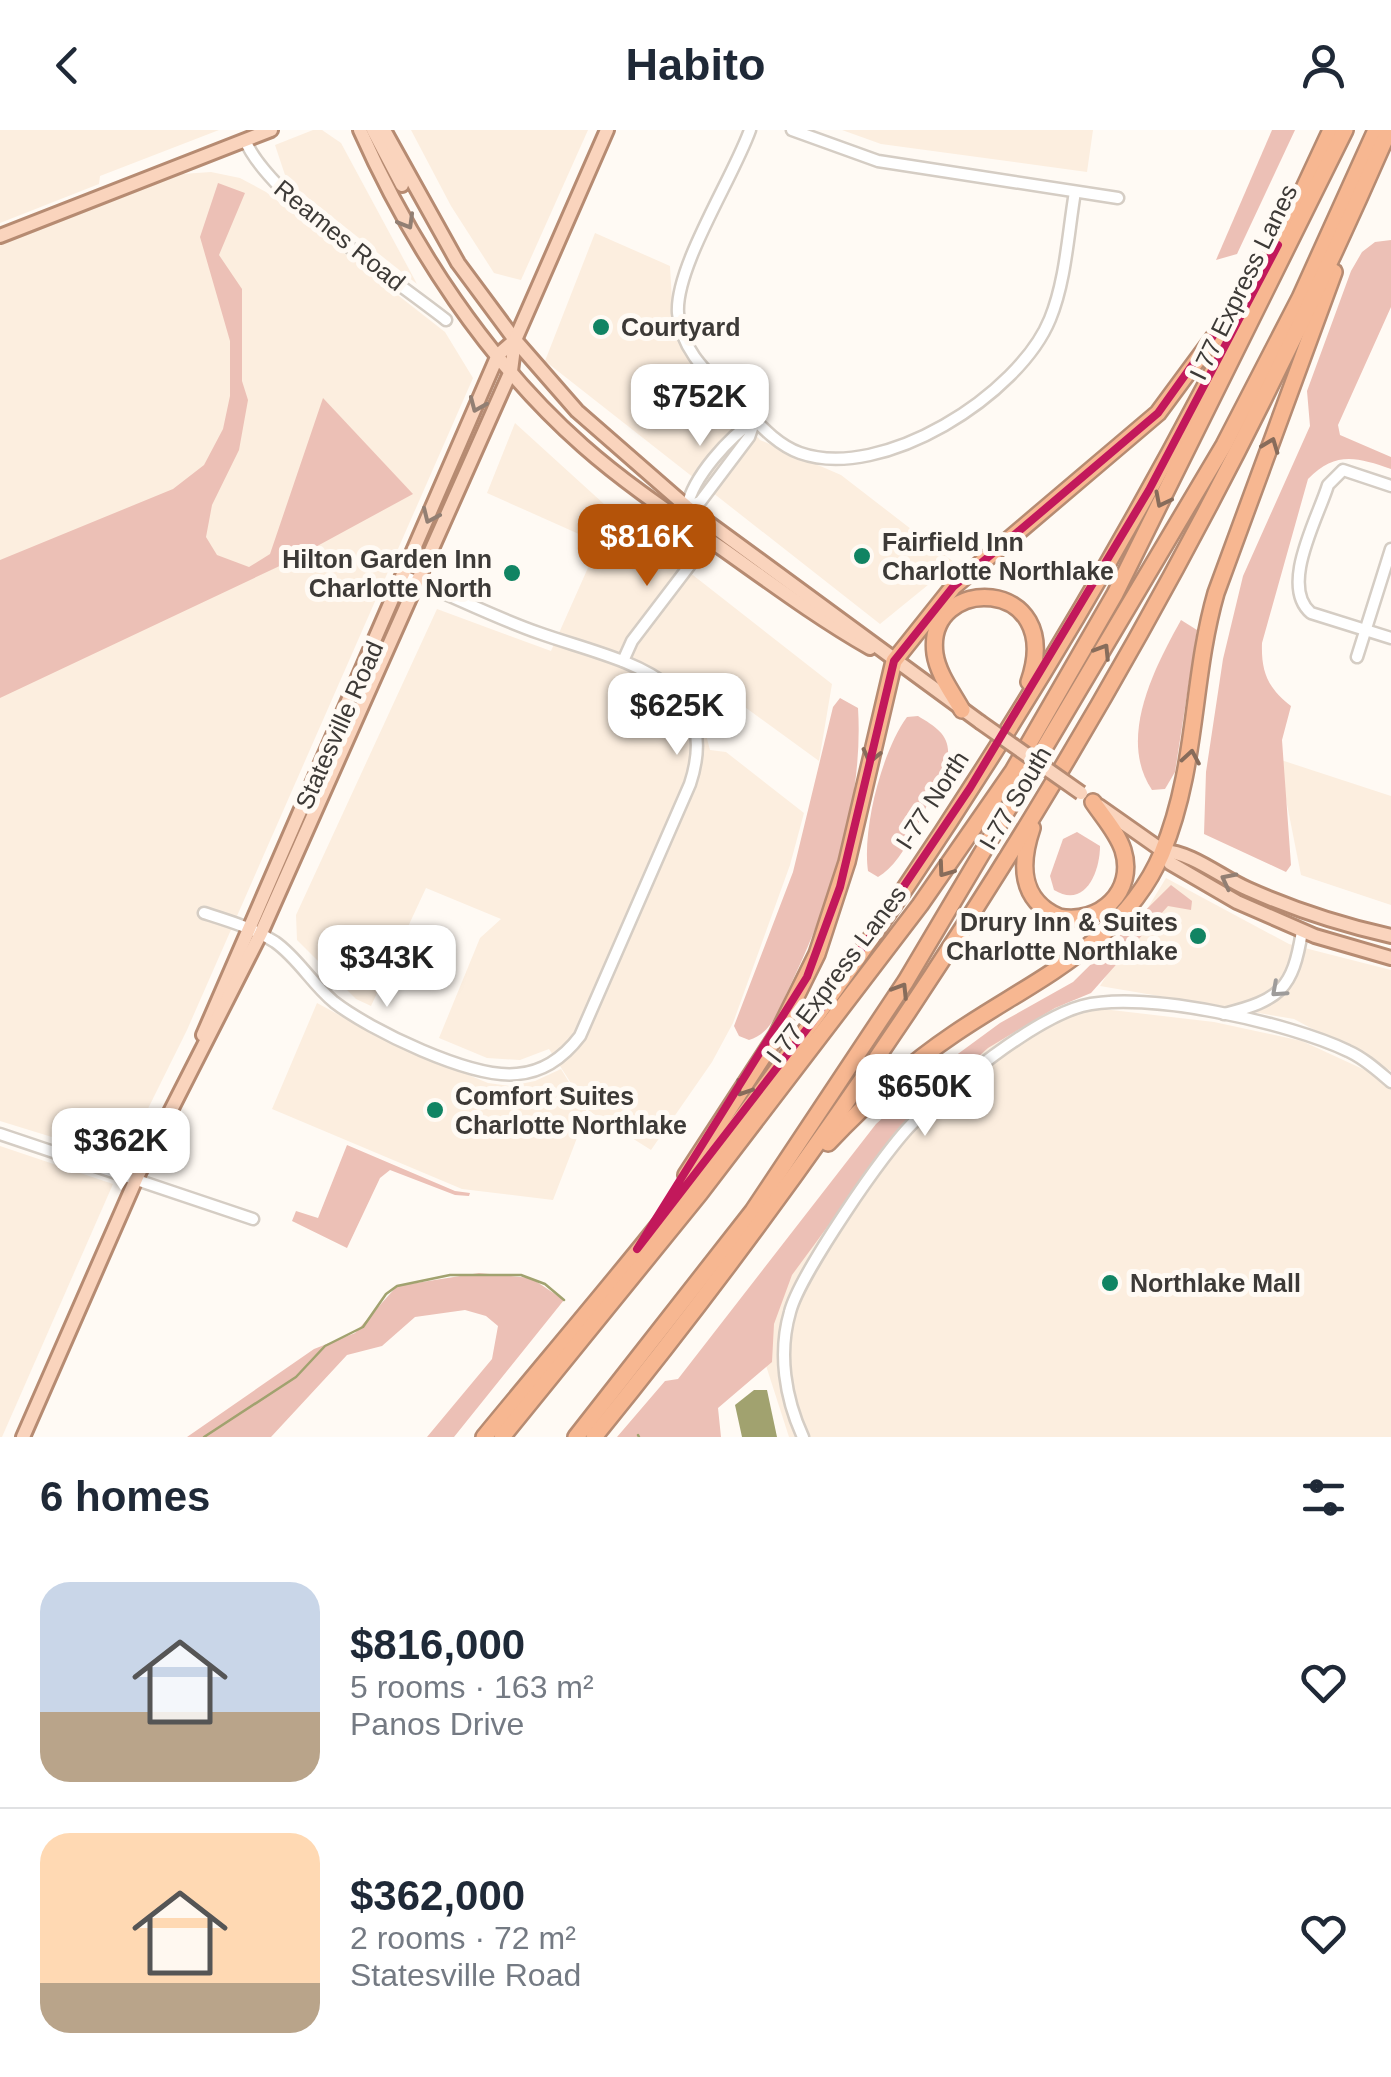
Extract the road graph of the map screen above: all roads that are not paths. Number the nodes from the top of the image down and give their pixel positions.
1 (271, 130) edge
2 (360, 130) edge
3 (374, 130) edge
4 (384, 130) edge
5 (608, 130) edge
6 (750, 130) edge
7 (792, 130) edge
8 (1332, 130) edge
9 (1345, 130) edge
10 (1376, 130) edge
11 (1389, 130) edge
12 (246, 140) junction
13 (1075, 192) junction
14 (1118, 198) dead end
15 (1356, 204) junction
16 (0, 236) edge
17 (442, 239) junction
18 (1278, 244) junction
19 (446, 320) dead end
20 (515, 340) junction
21 (498, 356) junction
22 (511, 372) junction
23 (756, 420) junction
24 (1391, 486) edge
25 (687, 507) junction
26 (709, 540) junction
27 (1391, 550) edge
28 (403, 576) junction
29 (420, 582) junction
30 (1366, 631) junction
31 (380, 632) junction
32 (1391, 638) edge
33 (1357, 657) dead end
34 (369, 660) junction
35 (623, 661) junction
36 (894, 662) junction
37 (375, 683) junction
38 (368, 698) junction
39 (1020, 709) junction
40 (962, 710) junction
41 (1087, 797) junction
42 (1041, 804) junction
43 (1163, 851) junction
44 (204, 913) dead end
45 (256, 931) junction
46 (1302, 931) junction
47 (1391, 936) edge
48 (1388, 959) edge
49 (1218, 1015) junction
50 (1391, 1082) edge
51 (0, 1134) edge
52 (797, 1175) junction
53 (138, 1177) junction
54 (252, 1219) dead end
55 (638, 1249) junction
56 (23, 1437) edge
57 (484, 1437) edge
58 (502, 1437) edge
59 (576, 1437) edge
60 (594, 1437) edge
61 (803, 1437) edge

1 - 12 main road
2 -> 21 main road
3 - 17 main road
4 - 17 main road
5 - 20 main road, Statesville Road
6 - 23 street
7 - 13 street
8 - 18 highway, I-77 North
9 -> 58 highway, I 77 Express Lanes
59 -> 10 highway
11 - 15 highway, I-77 South
12 - 16 main road
12 - 19 street, Reames Road
13 - 14 street
13 - 23 street
15 - 42 highway, I-77 South
43 -> 15 highway
17 - 20 main road
18 - 36 highway
18 - 39 highway, I-77 North
20 - 21 main road, Statesville Road
20 - 22 main road, Statesville Road
20 - 25 main road
21 - 22 main road
21 -> 28 main road, Statesville Road
22 - 26 main road
22 - 29 main road, Statesville Road
23 - 25 street
24 - 30 street
25 - 36 main road
26 - 35 street
26 - 36 main road
27 - 30 street
28 - 29 street
28 - 31 main road, Statesville Road
29 - 35 street
29 - 37 main road, Statesville Road
30 - 32 street
30 - 33 street
31 - 34 main road, Statesville Road
31 - 37 main road
34 - 38 main road
34 - 45 main road, Statesville Road
35 - 45 street
36 - 40 main road
36 -> 55 highway
37 - 38 main road, Statesville Road
38 - 45 main road, Statesville Road
39 - 40 highway
39 - 55 highway, I-77 North
40 - 41 main road, bridge
41 - 42 highway
41 - 43 main road
42 - 52 highway, I-77 South
43 - 46 main road
47 -> 43 main road
43 - 52 highway
44 - 45 street
45 - 53 main road, Statesville Road
46 - 48 main road
46 -> 49 street
49 - 50 street
49 - 61 street
51 - 53 street
52 - 60 highway, I-77 South
53 - 54 street
53 - 56 main road, Statesville Road
55 - 57 highway, I-77 North

